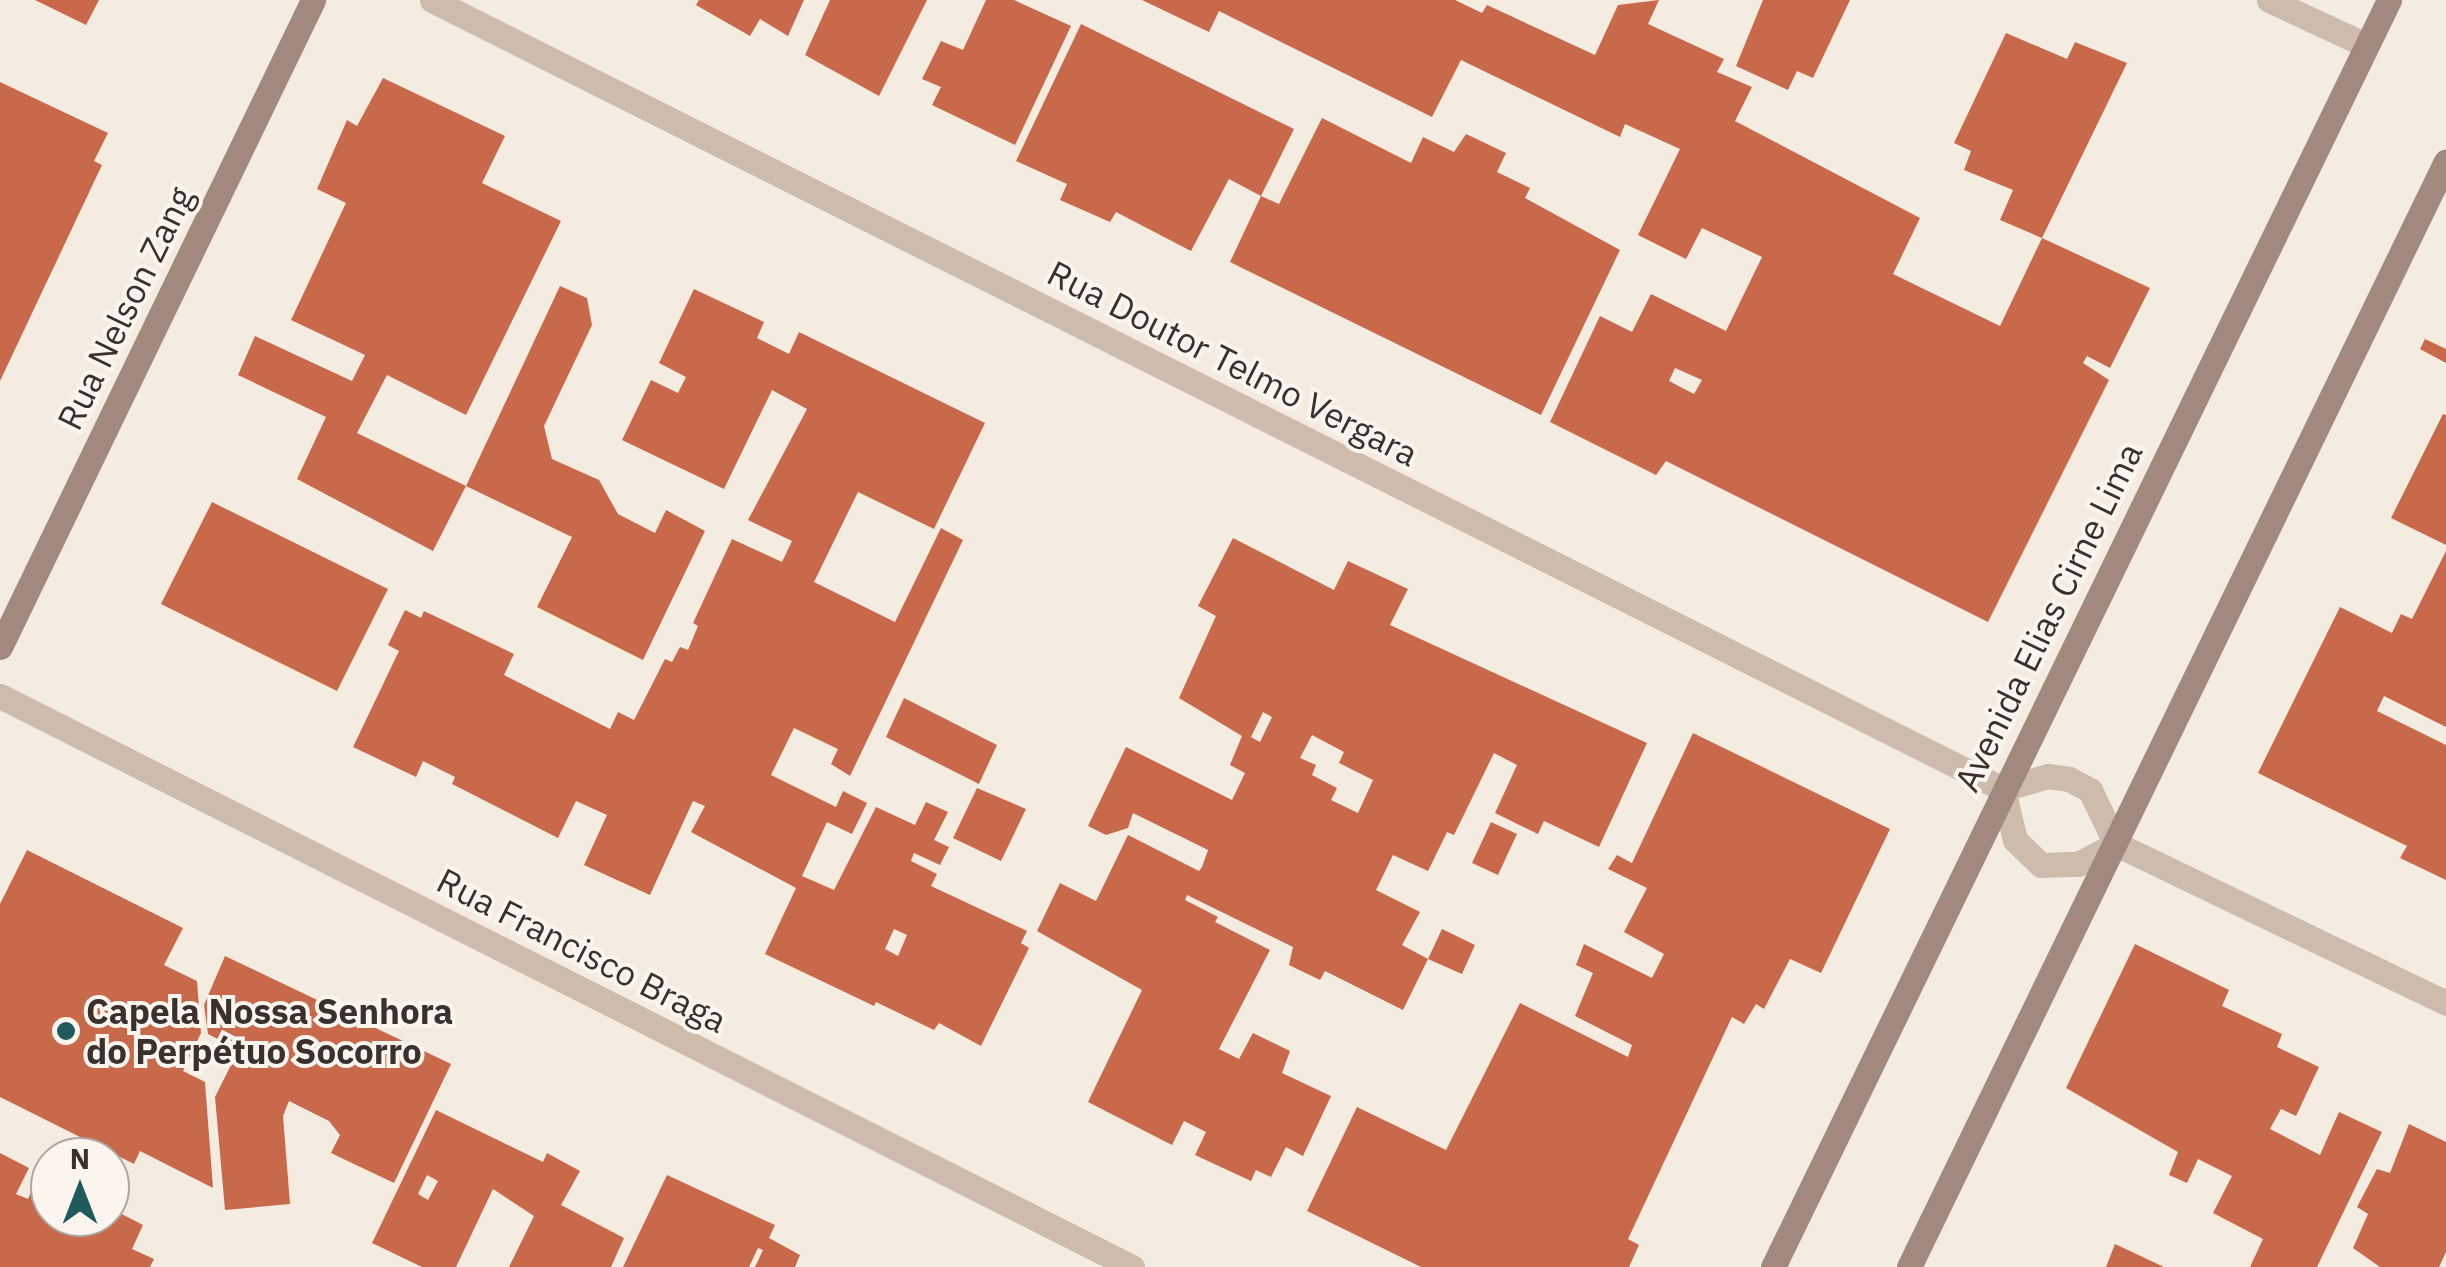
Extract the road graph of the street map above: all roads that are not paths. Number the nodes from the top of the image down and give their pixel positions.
1 (314, 0) edge
2 (432, 0) edge
3 (2269, 0) edge
4 (2389, 0) edge
5 (2366, 46) junction
6 (2446, 161) edge
7 (0, 647) edge
8 (0, 696) edge
9 (2003, 789) junction
10 (2116, 844) junction
11 (2446, 1004) edge
12 (1132, 1267) edge
13 (1773, 1267) edge
14 (1908, 1267) edge

1 - 7 street, Rua Nelson Zang
2 - 9 street, Rua Doutor Telmo Vergara
3 - 5 street
4 - 5 street, Avenida Elias Cirne Lima
5 - 9 street, Avenida Elias Cirne Lima
6 - 10 street
8 - 12 street, Rua Francisco Braga
9 - 10 street
9 - 10 street
9 - 13 street, Avenida Elias Cirne Lima
10 - 11 street
10 - 14 street

